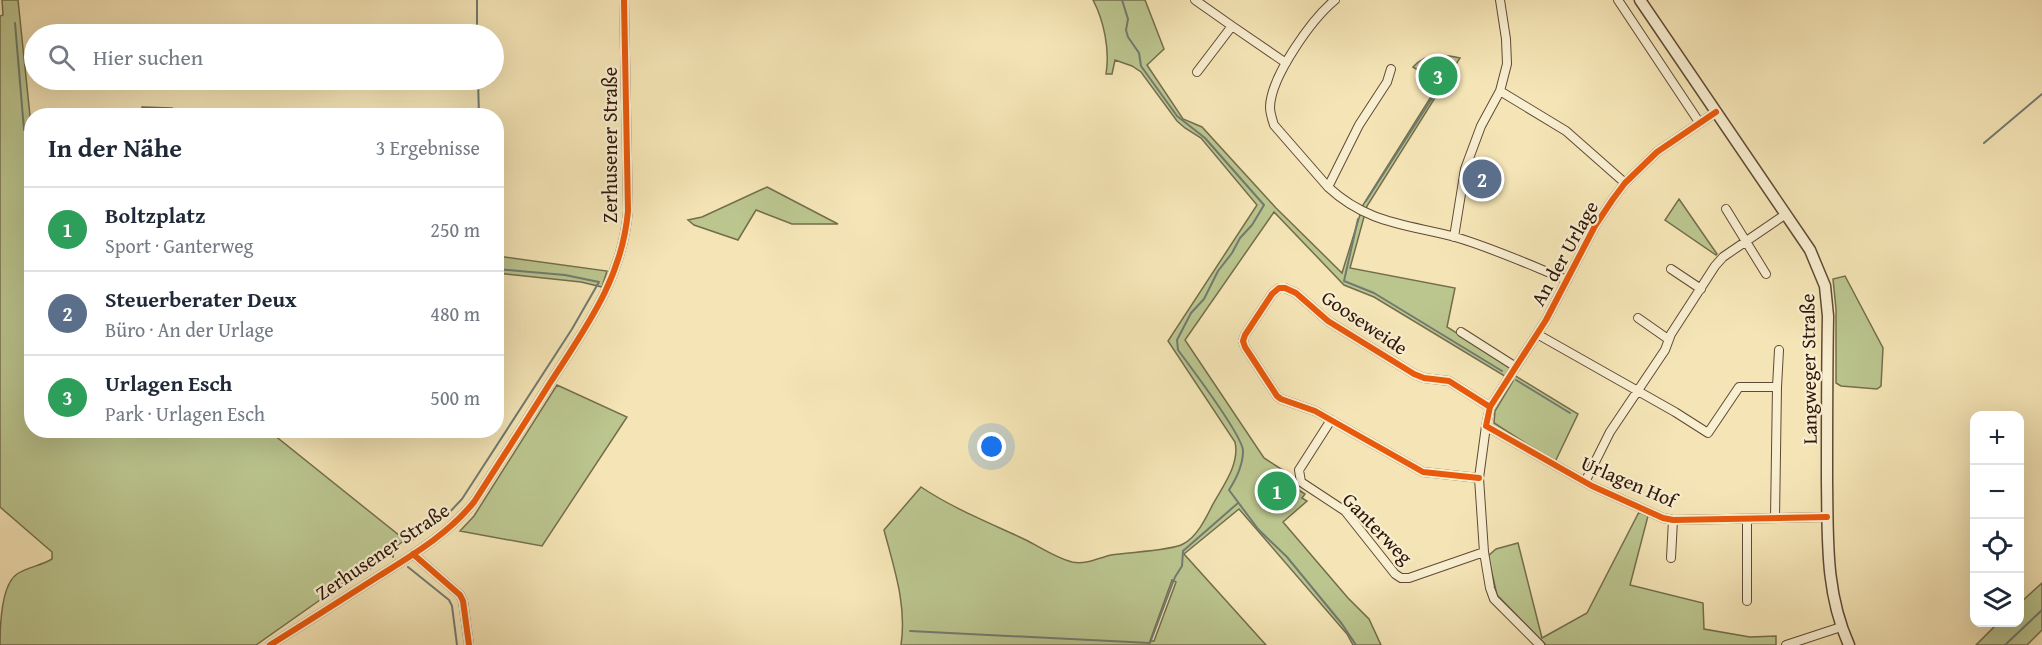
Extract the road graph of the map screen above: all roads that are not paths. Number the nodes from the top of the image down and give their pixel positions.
1 (624, 0) edge
2 (1195, 0) edge
3 (1335, 0) edge
4 (1500, 0) edge
5 (1618, 0) edge
6 (1640, 0) edge
7 (1232, 26) junction
8 (1286, 63) junction
9 (1391, 69) dead end
10 (1197, 72) dead end
11 (1500, 91) junction
12 (1716, 112) junction
13 (1699, 122) junction
14 (1625, 183) junction
15 (1328, 187) junction
16 (1726, 209) dead end
17 (1786, 214) junction
18 (1454, 237) junction
19 (1745, 242) junction
20 (1671, 268) dead end
21 (1766, 274) dead end
22 (1567, 280) junction
23 (1701, 289) junction
24 (1638, 318) dead end
25 (1461, 332) dead end
26 (1537, 334) junction
27 (1668, 339) junction
28 (1779, 350) dead end
29 (1516, 367) junction
30 (1777, 387) junction
31 (1638, 390) junction
32 (1490, 406) junction
33 (1331, 420) junction
34 (1486, 426) junction
35 (1479, 478) junction
36 (1584, 482) junction
37 (1827, 517) junction
38 (1775, 518) junction
39 (1747, 519) junction
40 (1673, 520) junction
41 (1484, 552) junction
42 (413, 554) junction
43 (1671, 558) dead end
44 (1747, 601) dead end
45 (1840, 627) junction
46 (270, 645) edge
47 (469, 645) edge
48 (1540, 645) edge
49 (1786, 645) edge
50 (1849, 645) edge

1 - 42 street, Zerhusener Straße
2 - 7 street
3 - 8 street, An der Urlage
4 - 11 street
5 - 13 street
6 - 12 street, Langweger Straße
7 - 8 street
7 - 10 street
8 - 15 street, An der Urlage
9 - 15 street
11 - 14 street
11 - 18 street
12 - 13 street, An der Urlage
12 - 17 street, Langweger Straße
13 - 14 street, An der Urlage
14 - 22 street, An der Urlage
15 - 18 street, An der Urlage
16 - 19 street
17 - 19 street, Urlagen Hof
17 - 37 street, Langweger Straße
18 - 22 street, An der Urlage
19 - 21 street
19 - 23 street, Urlagen Hof
20 - 23 street
22 - 26 street, An der Urlage
23 - 27 street, Urlagen Hof
24 - 27 street
25 - 29 street
26 - 29 street, An der Urlage
26 - 31 street
27 - 31 street, Urlagen Hof
28 - 30 street
29 - 32 street, An der Urlage
30 - 31 street
30 - 38 street
31 - 36 street, Urlagen Hof
32 - 33 street, Gooseweide
32 - 34 street
33 - 35 street, Gooseweide
33 - 41 street, Ganterweg
34 - 35 street
34 - 36 street, Urlagen Hof
35 - 41 street
36 - 40 street, Urlagen Hof
37 - 38 street, Urlagen Hof
37 - 45 street, Langweger Straße
38 - 39 street, Urlagen Hof
39 - 40 street, Urlagen Hof
39 - 44 street
40 - 43 street, Urlagen Hof
41 - 48 street
42 - 46 street, Zerhusener Straße
42 - 47 street
45 - 49 street
45 - 50 street, Langweger Straße

